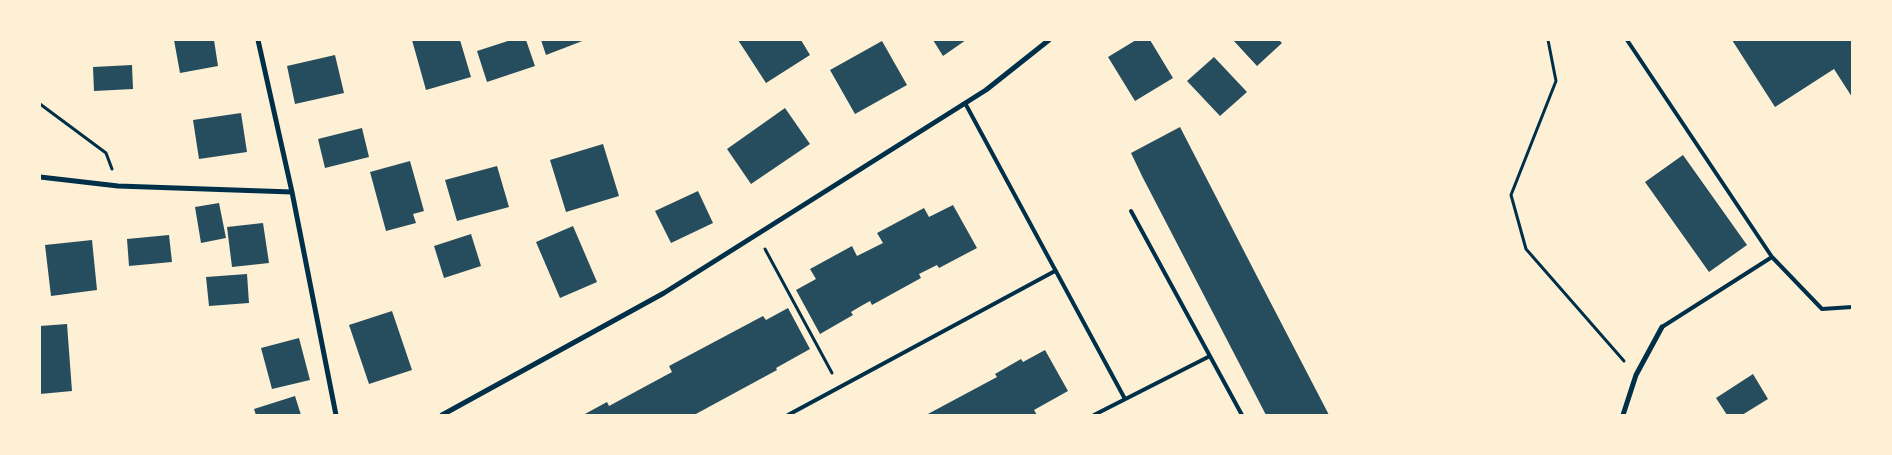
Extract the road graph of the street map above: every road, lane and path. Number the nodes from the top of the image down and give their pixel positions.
1 (258, 40) edge
2 (1049, 40) edge
3 (1548, 40) edge
4 (1627, 40) edge
5 (965, 103) junction
6 (40, 104) edge
7 (40, 177) edge
8 (118, 186) junction
9 (292, 192) junction
10 (1131, 211) dead end
11 (757, 234) junction
12 (1772, 257) junction
13 (1055, 270) junction
14 (1852, 307) edge
15 (1662, 327) joint
16 (1210, 356) junction
17 (1636, 375) junction
18 (839, 387) junction
19 (1125, 399) junction
20 (450, 413) edge
21 (336, 415) edge
22 (442, 415) edge
23 (788, 415) edge
24 (1094, 415) edge
25 (1242, 415) edge
26 (1623, 415) edge

1 - 9 street
2 - 5 street
3 - 17 path
4 - 12 lane
5 - 11 street
5 - 13 lane
6 - 8 path
7 - 8 street
8 - 9 street
9 - 21 street
10 - 16 lane
11 - 18 path
11 - 20 street
12 - 14 lane
12 - 15 lane
13 - 18 lane
13 - 19 lane
15 - 17 street
16 - 19 lane
16 - 25 lane
17 - 26 street
18 - 23 lane
19 - 24 lane
20 - 22 street

